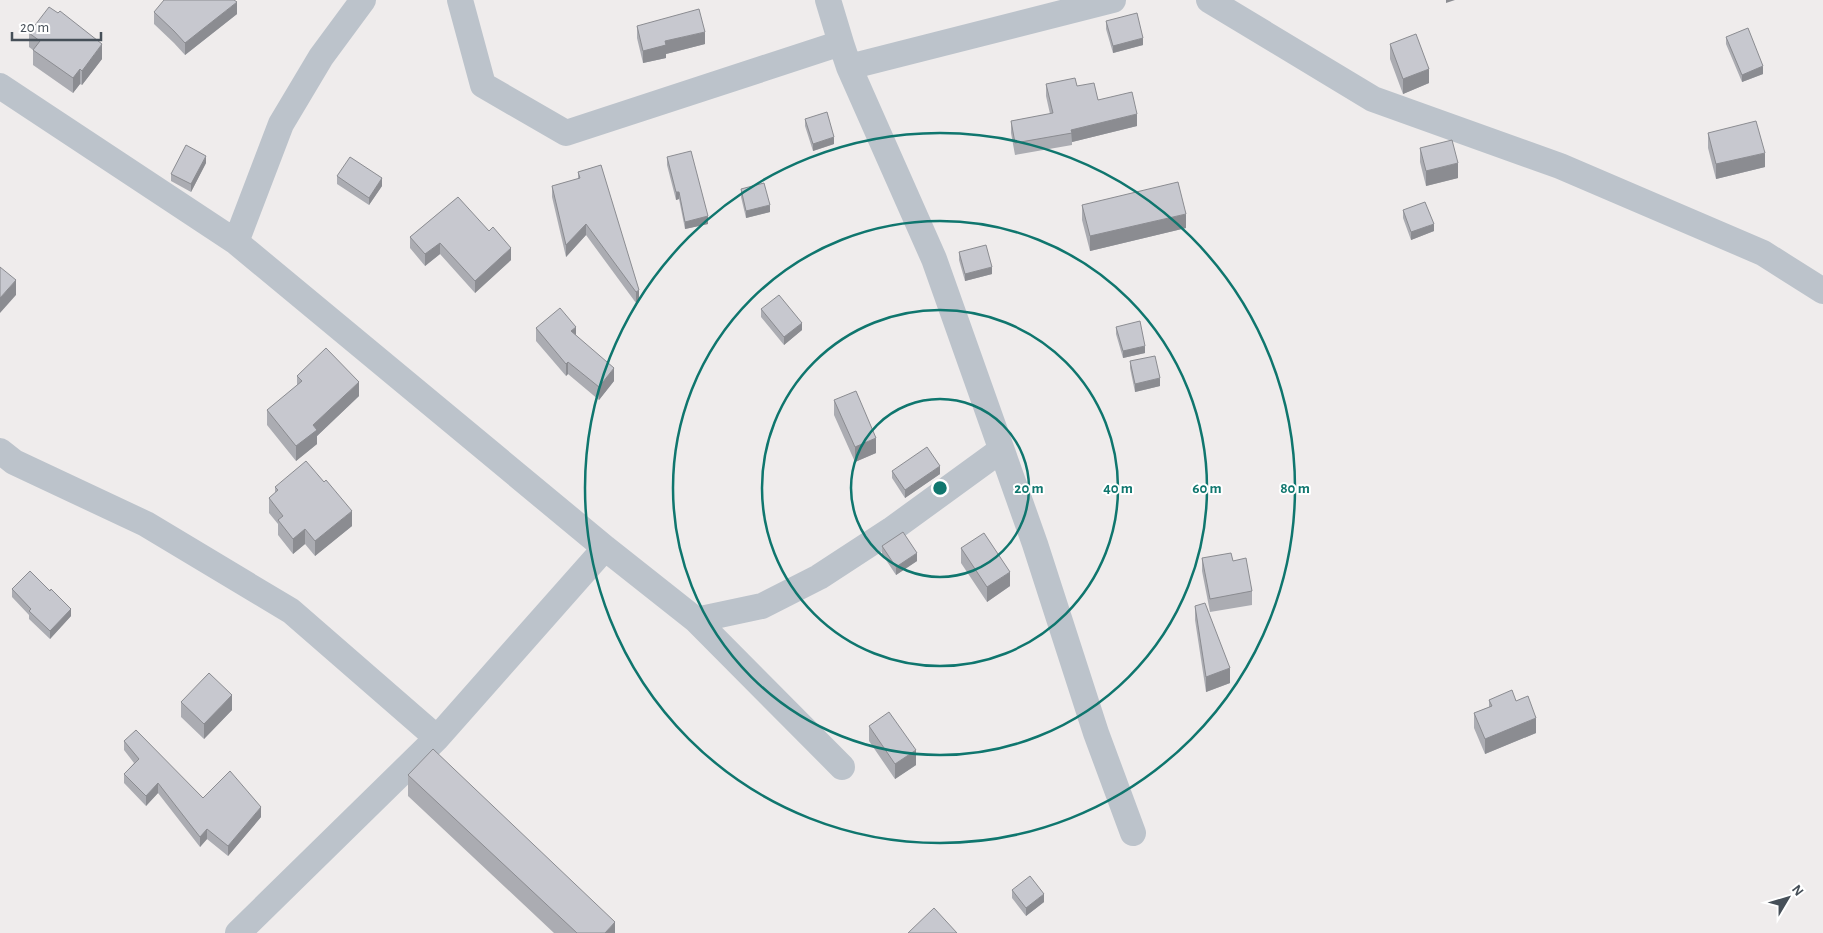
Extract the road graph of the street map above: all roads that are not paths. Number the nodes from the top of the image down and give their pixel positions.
1 (363, 0) edge
2 (460, 0) edge
3 (828, 0) edge
4 (1113, 0) edge
5 (1208, 0) edge
6 (845, 55) junction
7 (0, 86) edge
8 (236, 242) junction
9 (1823, 291) edge
10 (1001, 450) junction
11 (5, 463) edge
12 (605, 548) junction
13 (696, 620) junction
14 (437, 738) junction
15 (842, 767) dead end
16 (1133, 833) dead end
17 (238, 933) edge

1 - 8 street
2 - 6 street
3 - 6 street
4 - 6 street
5 - 9 street
6 - 10 street
7 - 8 street
8 - 12 street
10 - 13 street
10 - 16 street
11 - 14 street
12 - 13 street
12 - 14 street
13 - 15 street
14 - 17 street

